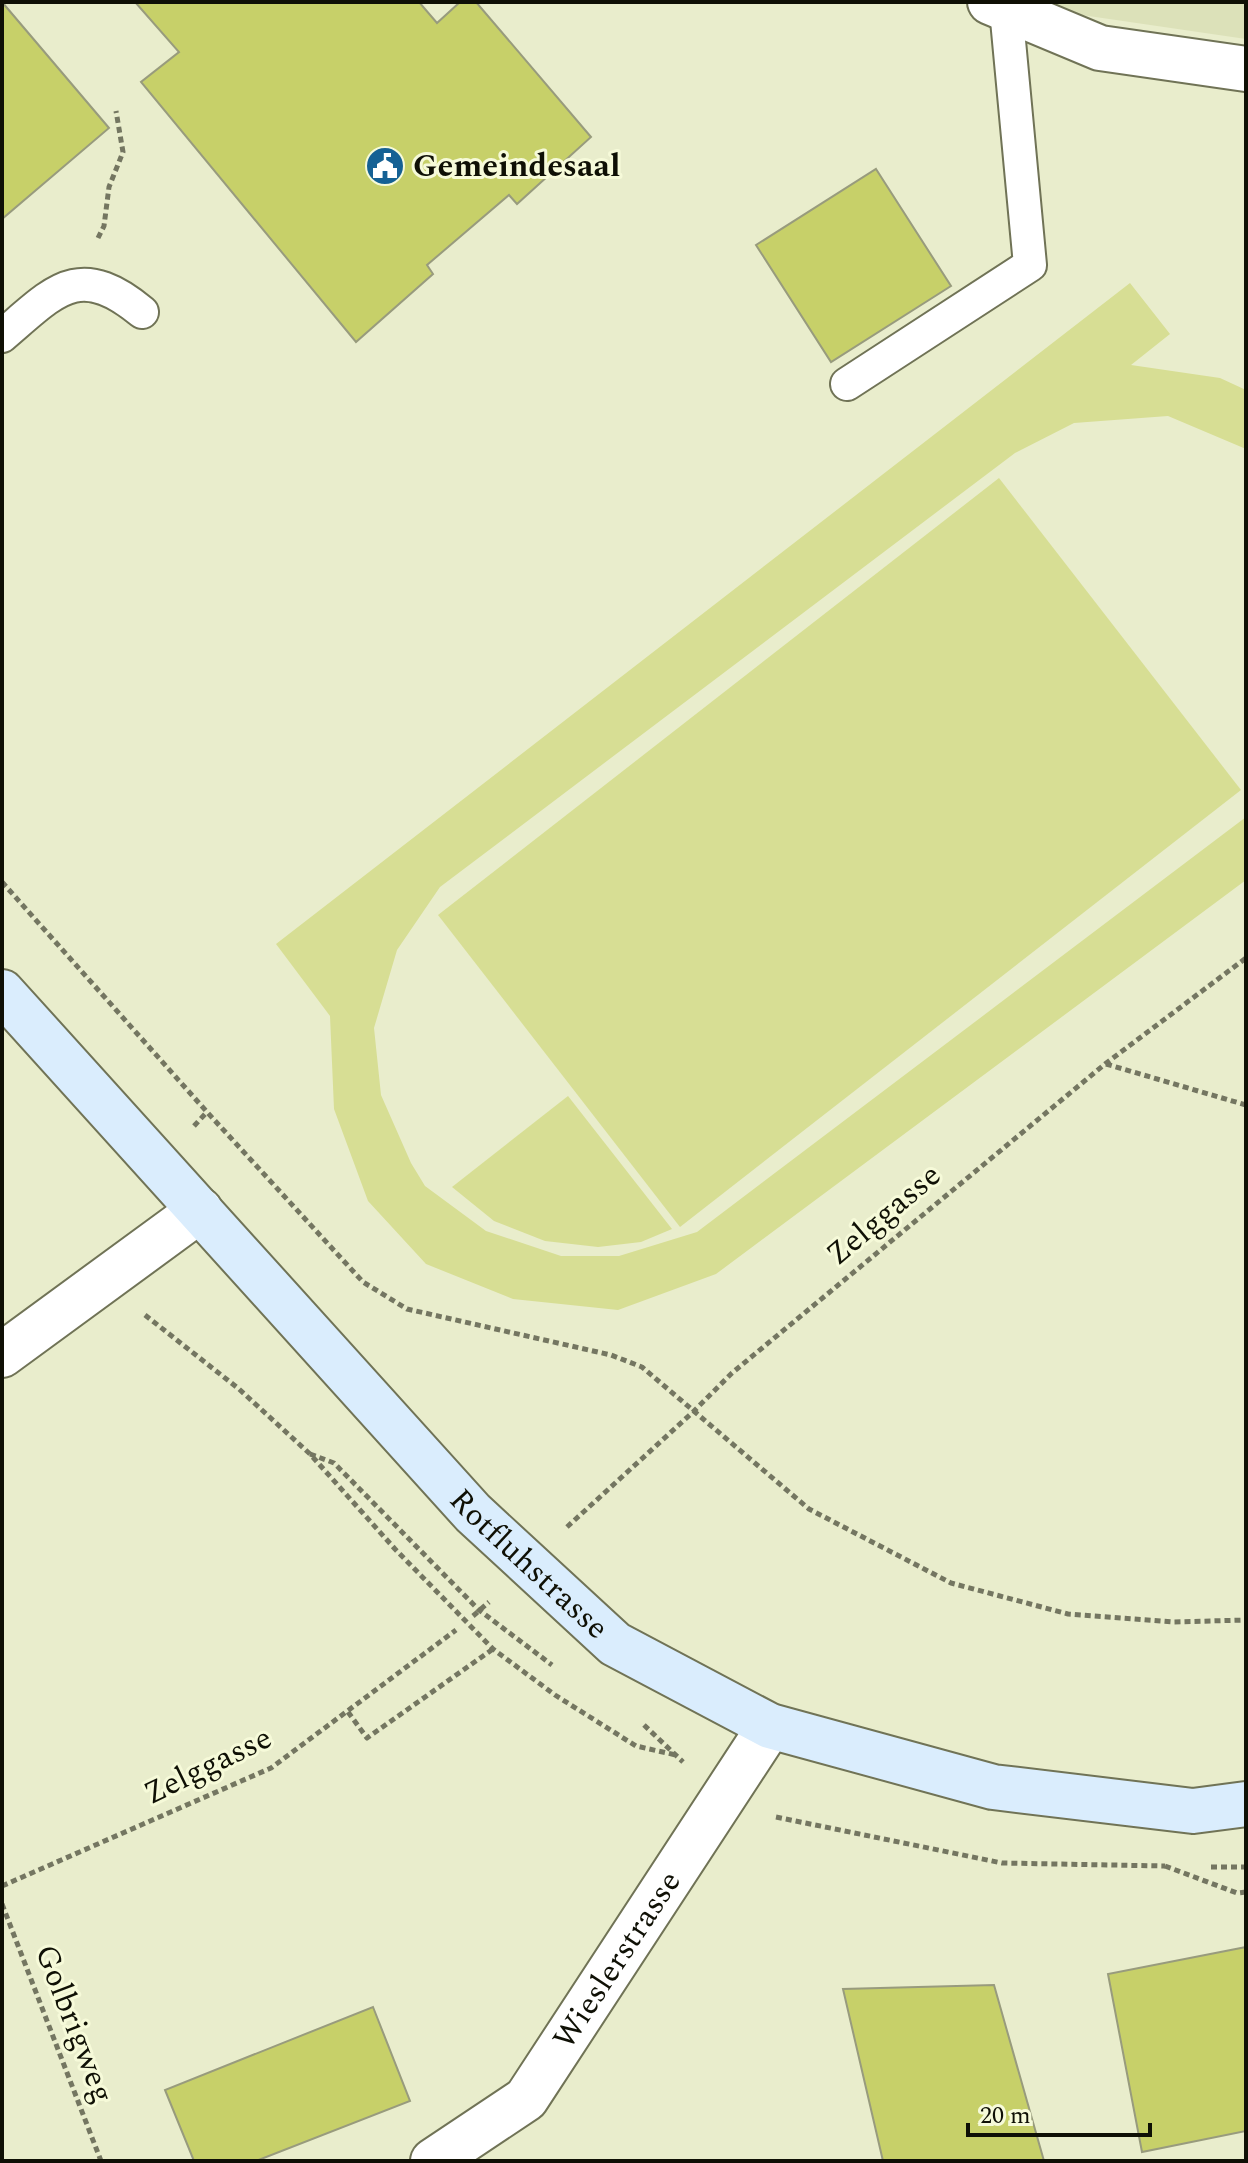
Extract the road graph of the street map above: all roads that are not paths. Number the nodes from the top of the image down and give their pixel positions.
1 (998, 6) edge
2 (1246, 69) edge
3 (142, 312) dead end
4 (2, 336) edge
5 (847, 384) dead end
6 (2, 992) edge
7 (200, 1210) junction
8 (2, 1355) edge
9 (770, 1726) junction
10 (1246, 1804) edge
11 (433, 2161) edge

1 - 2 street
1 - 5 lane
3 - 4 lane
6 - 7 main road, Rotfluhstrasse
7 - 8 street
7 - 9 main road, Rotfluhstrasse
9 - 10 main road, Rotfluhstrasse
9 - 11 street, Wieslerstrasse

